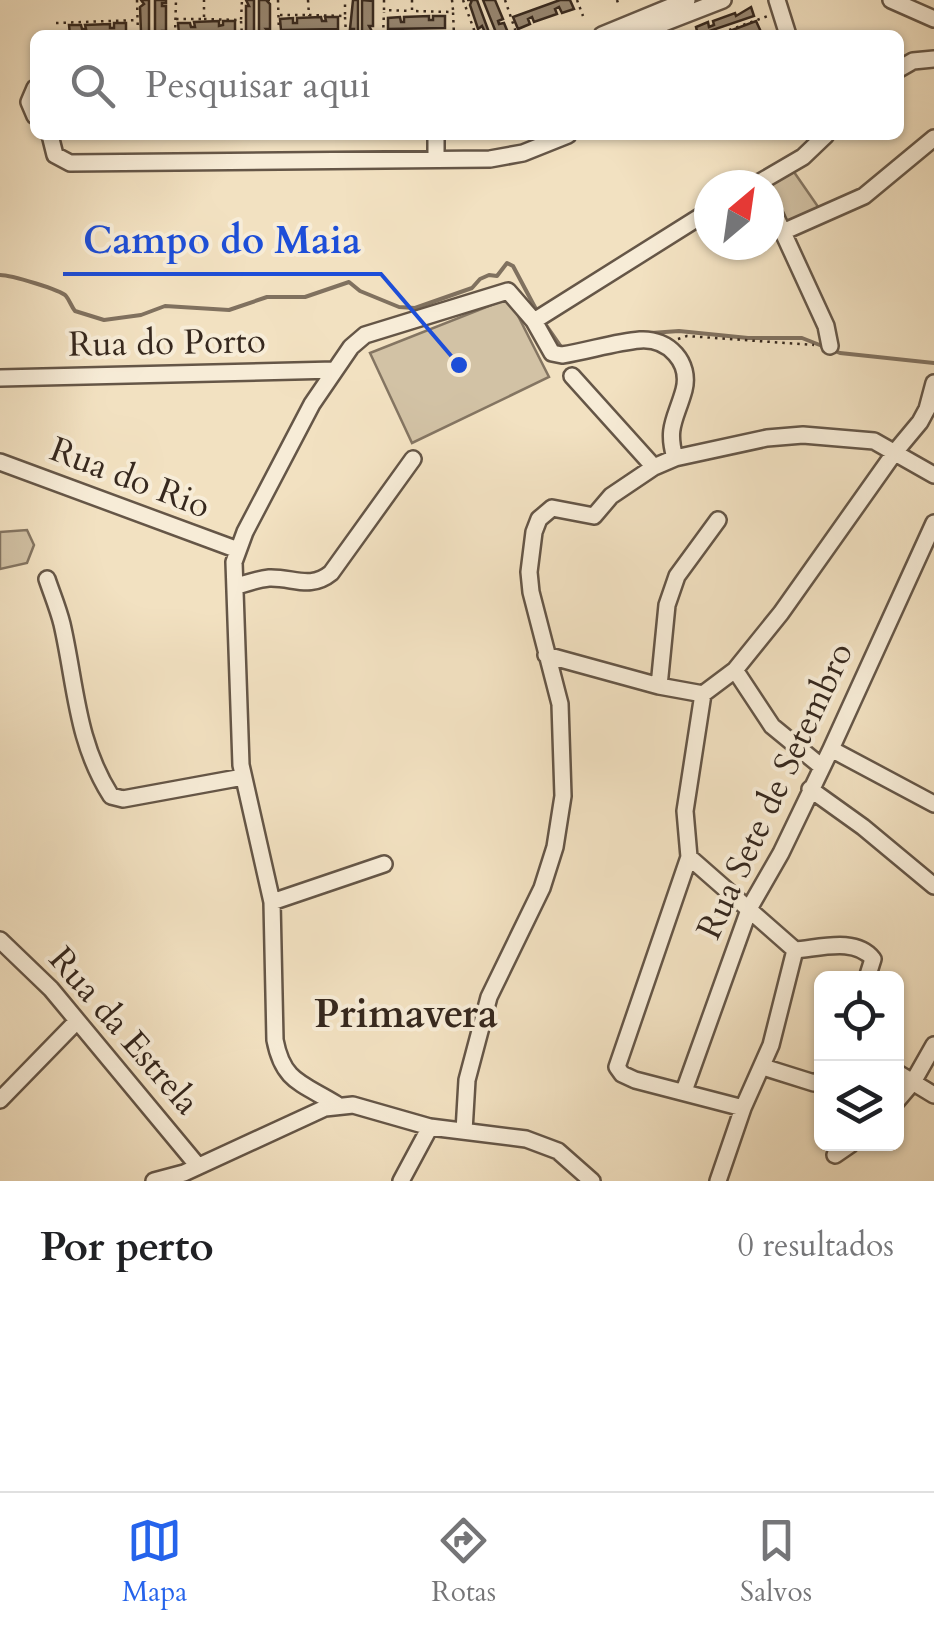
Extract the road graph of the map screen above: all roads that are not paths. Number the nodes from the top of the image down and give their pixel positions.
1 (687, 0) edge
2 (723, 0) edge
3 (777, 0) edge
4 (891, 0) edge
5 (934, 19) edge
6 (614, 30) edge
7 (646, 30) edge
8 (786, 30) edge
9 (934, 59) edge
10 (904, 66) edge
11 (934, 138) edge
12 (51, 140) edge
13 (436, 140) edge
14 (554, 140) edge
15 (821, 140) edge
16 (436, 158) junction
17 (780, 170) edge
18 (694, 220) edge
19 (785, 231) joint
20 (541, 318) junction
21 (830, 346) road end
22 (335, 370) junction
23 (572, 376) dead end
24 (0, 378) edge
25 (934, 383) edge
26 (895, 452) junction
27 (675, 458) junction
28 (413, 460) dead end
29 (0, 462) edge
30 (654, 467) junction
31 (934, 475) edge
32 (718, 520) dead end
33 (934, 523) edge
34 (238, 550) junction
35 (47, 579) dead end
36 (237, 586) junction
37 (546, 655) junction
38 (735, 670) junction
39 (659, 686) junction
40 (703, 694) junction
41 (832, 749) junction
42 (822, 767) junction
43 (242, 777) junction
44 (810, 789) junction
45 (934, 804) edge
46 (689, 857) junction
47 (384, 864) dead end
48 (934, 886) edge
49 (272, 902) junction
50 (750, 907) junction
51 (0, 940) edge
52 (796, 950) junction
53 (870, 971) edge
54 (77, 1021) junction
55 (934, 1045) edge
56 (763, 1067) junction
57 (904, 1077) edge
58 (814, 1080) edge
59 (913, 1082) junction
60 (684, 1091) junction
61 (904, 1093) edge
62 (934, 1095) edge
63 (0, 1100) edge
64 (336, 1104) junction
65 (743, 1108) junction
66 (430, 1126) junction
67 (464, 1130) junction
68 (840, 1151) edge
69 (835, 1154) dead end
70 (187, 1173) edge
71 (154, 1181) edge
72 (401, 1181) edge
73 (592, 1181) edge
74 (718, 1181) edge

1 - 6 street
2 - 7 street
3 - 8 street
4 - 5 street
9 - 10 street
11 - 19 street
12 - 16 street
13 - 16 street
14 - 16 street
15 - 17 street
18 - 20 street
19 - 21 street
20 - 22 street
20 - 27 street
22 - 24 street, Rua do Porto
22 - 34 street
23 - 30 street
25 - 26 street
26 - 27 street
26 - 31 street
26 - 38 street
27 - 30 street
28 - 36 street
29 - 34 street, Rua do Rio
30 - 37 street
32 - 39 street
33 - 41 street, Rua Sete de Setembro
34 - 36 street
35 - 43 street
36 - 43 street
37 - 39 street
37 - 67 street
38 - 40 street
38 - 42 street
39 - 40 street
40 - 46 street
41 - 42 street, Rua Sete de Setembro
41 - 45 street
42 - 44 street, Rua Sete de Setembro
43 - 49 street
44 - 48 street
44 - 50 street, Rua Sete de Setembro
46 - 50 street
46 - 60 street
47 - 49 street
49 - 64 street
50 - 52 street
50 - 60 street, Rua Sete de Setembro
51 - 54 street, Rua da Estrela
52 - 53 street
52 - 56 street
54 - 63 street
54 - 70 street, Rua da Estrela
55 - 59 street
56 - 58 street
56 - 65 street
57 - 59 street
59 - 61 street
59 - 62 street
60 - 65 street
64 - 66 street
64 - 70 street
65 - 74 street
66 - 67 street
66 - 72 street
67 - 73 street
68 - 69 street
70 - 71 street

